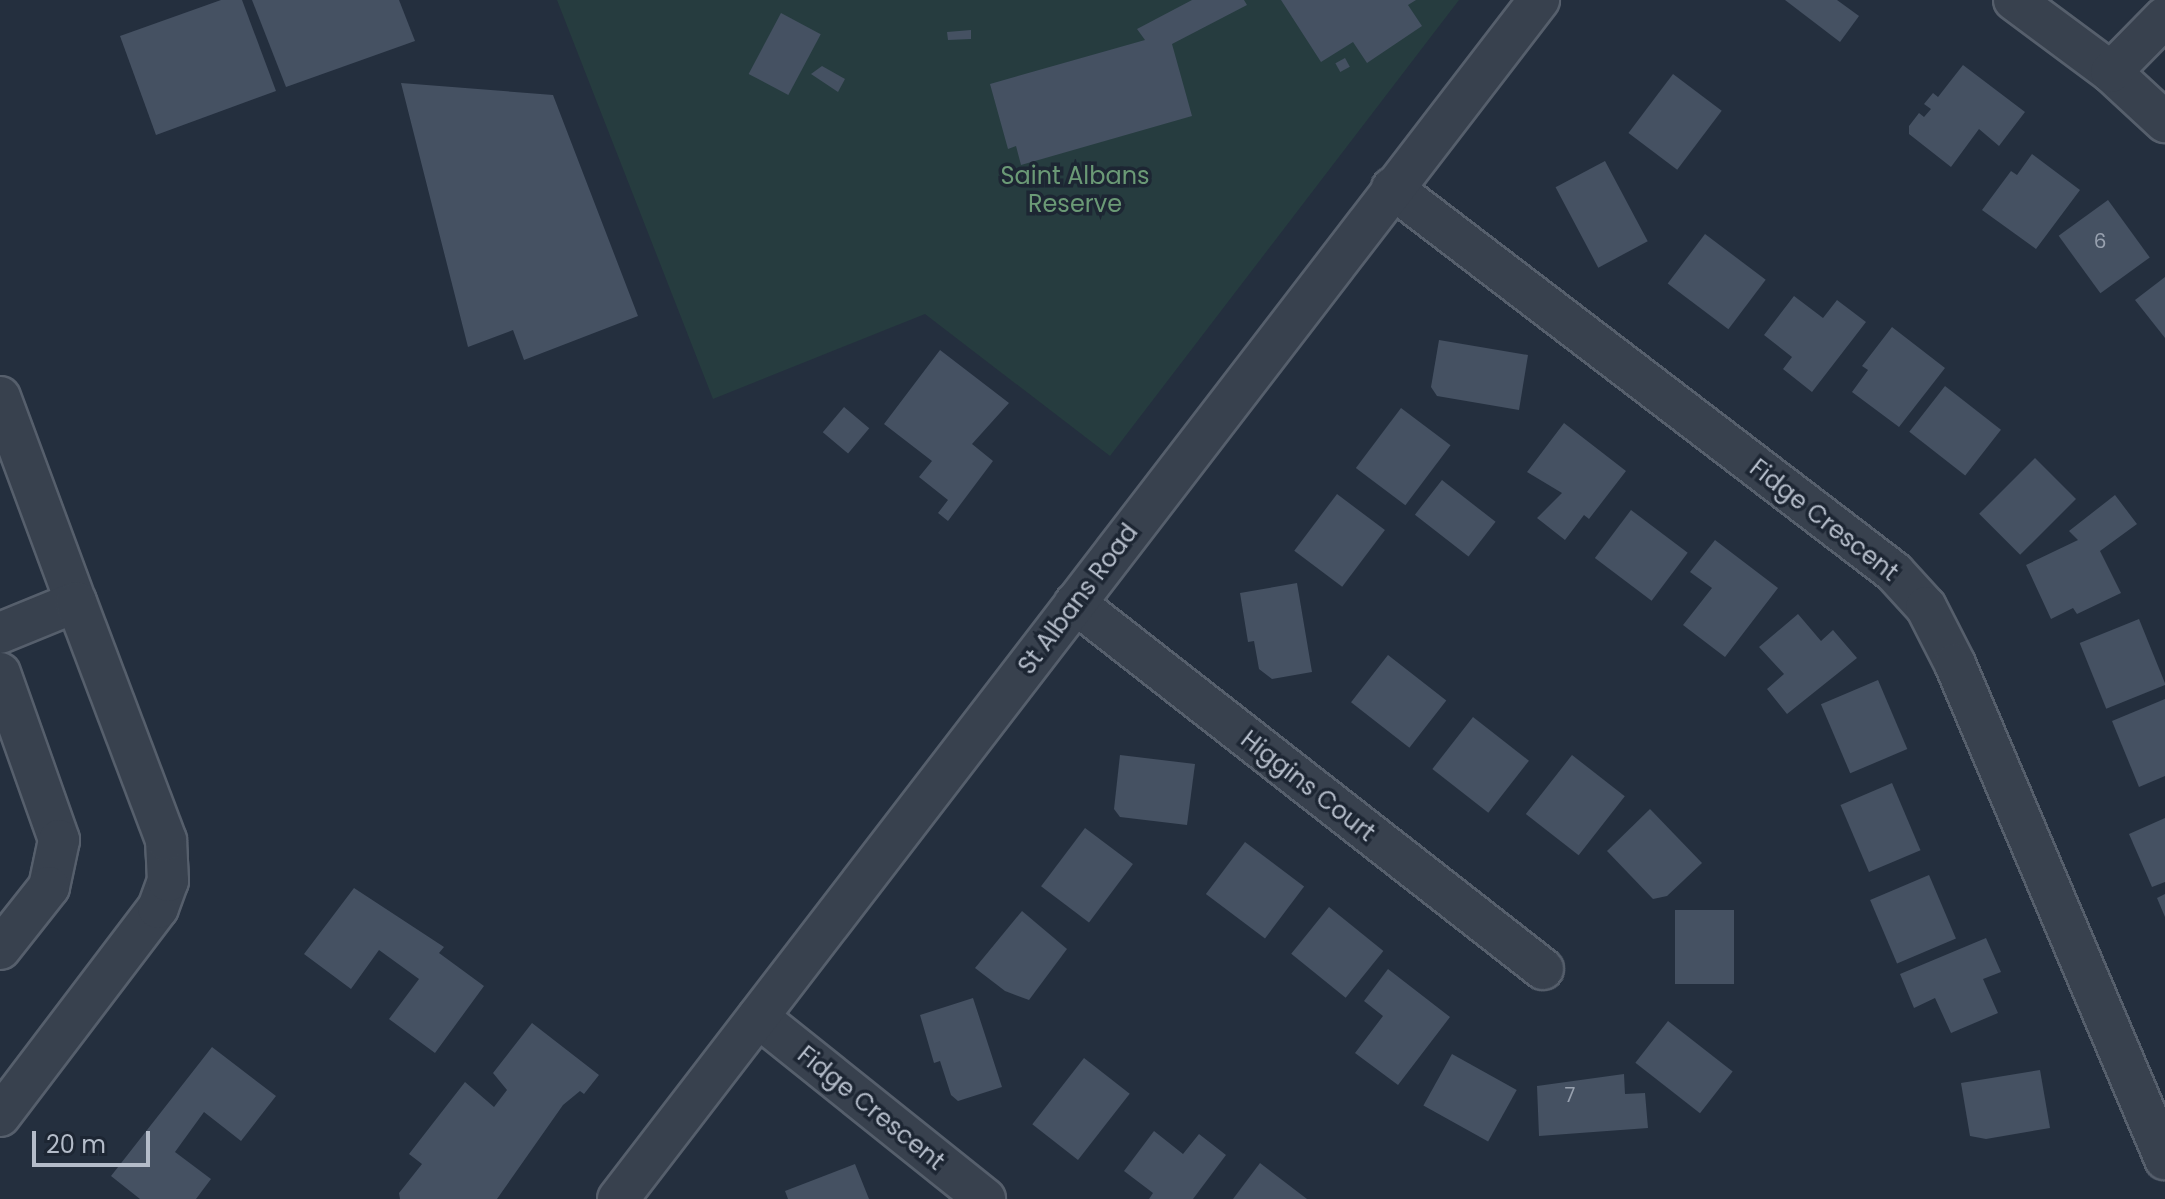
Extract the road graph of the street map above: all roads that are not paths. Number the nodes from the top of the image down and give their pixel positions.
1 (1539, 0) edge
2 (2014, 0) edge
3 (2165, 17) edge
4 (2111, 72) junction
5 (2165, 122) edge
6 (1392, 188) junction
7 (0, 397) edge
8 (76, 602) junction
9 (1075, 603) junction
10 (0, 633) edge
11 (0, 673) edge
12 (0, 949) edge
13 (1543, 969) dead end
14 (758, 1017) junction
15 (0, 1116) edge
16 (2165, 1159) edge
17 (618, 1199) edge
18 (985, 1199) edge

1 - 6 street, St Albans Road
2 - 4 street
3 - 4 street
4 - 5 street
6 - 9 street, St Albans Road
6 - 16 street, Fidge Crescent
7 - 8 street
8 - 10 street
8 - 15 street
9 - 13 street, Higgins Court
9 - 14 street, St Albans Road
11 - 12 street
14 - 17 street, St Albans Road
14 - 18 street, Fidge Crescent

